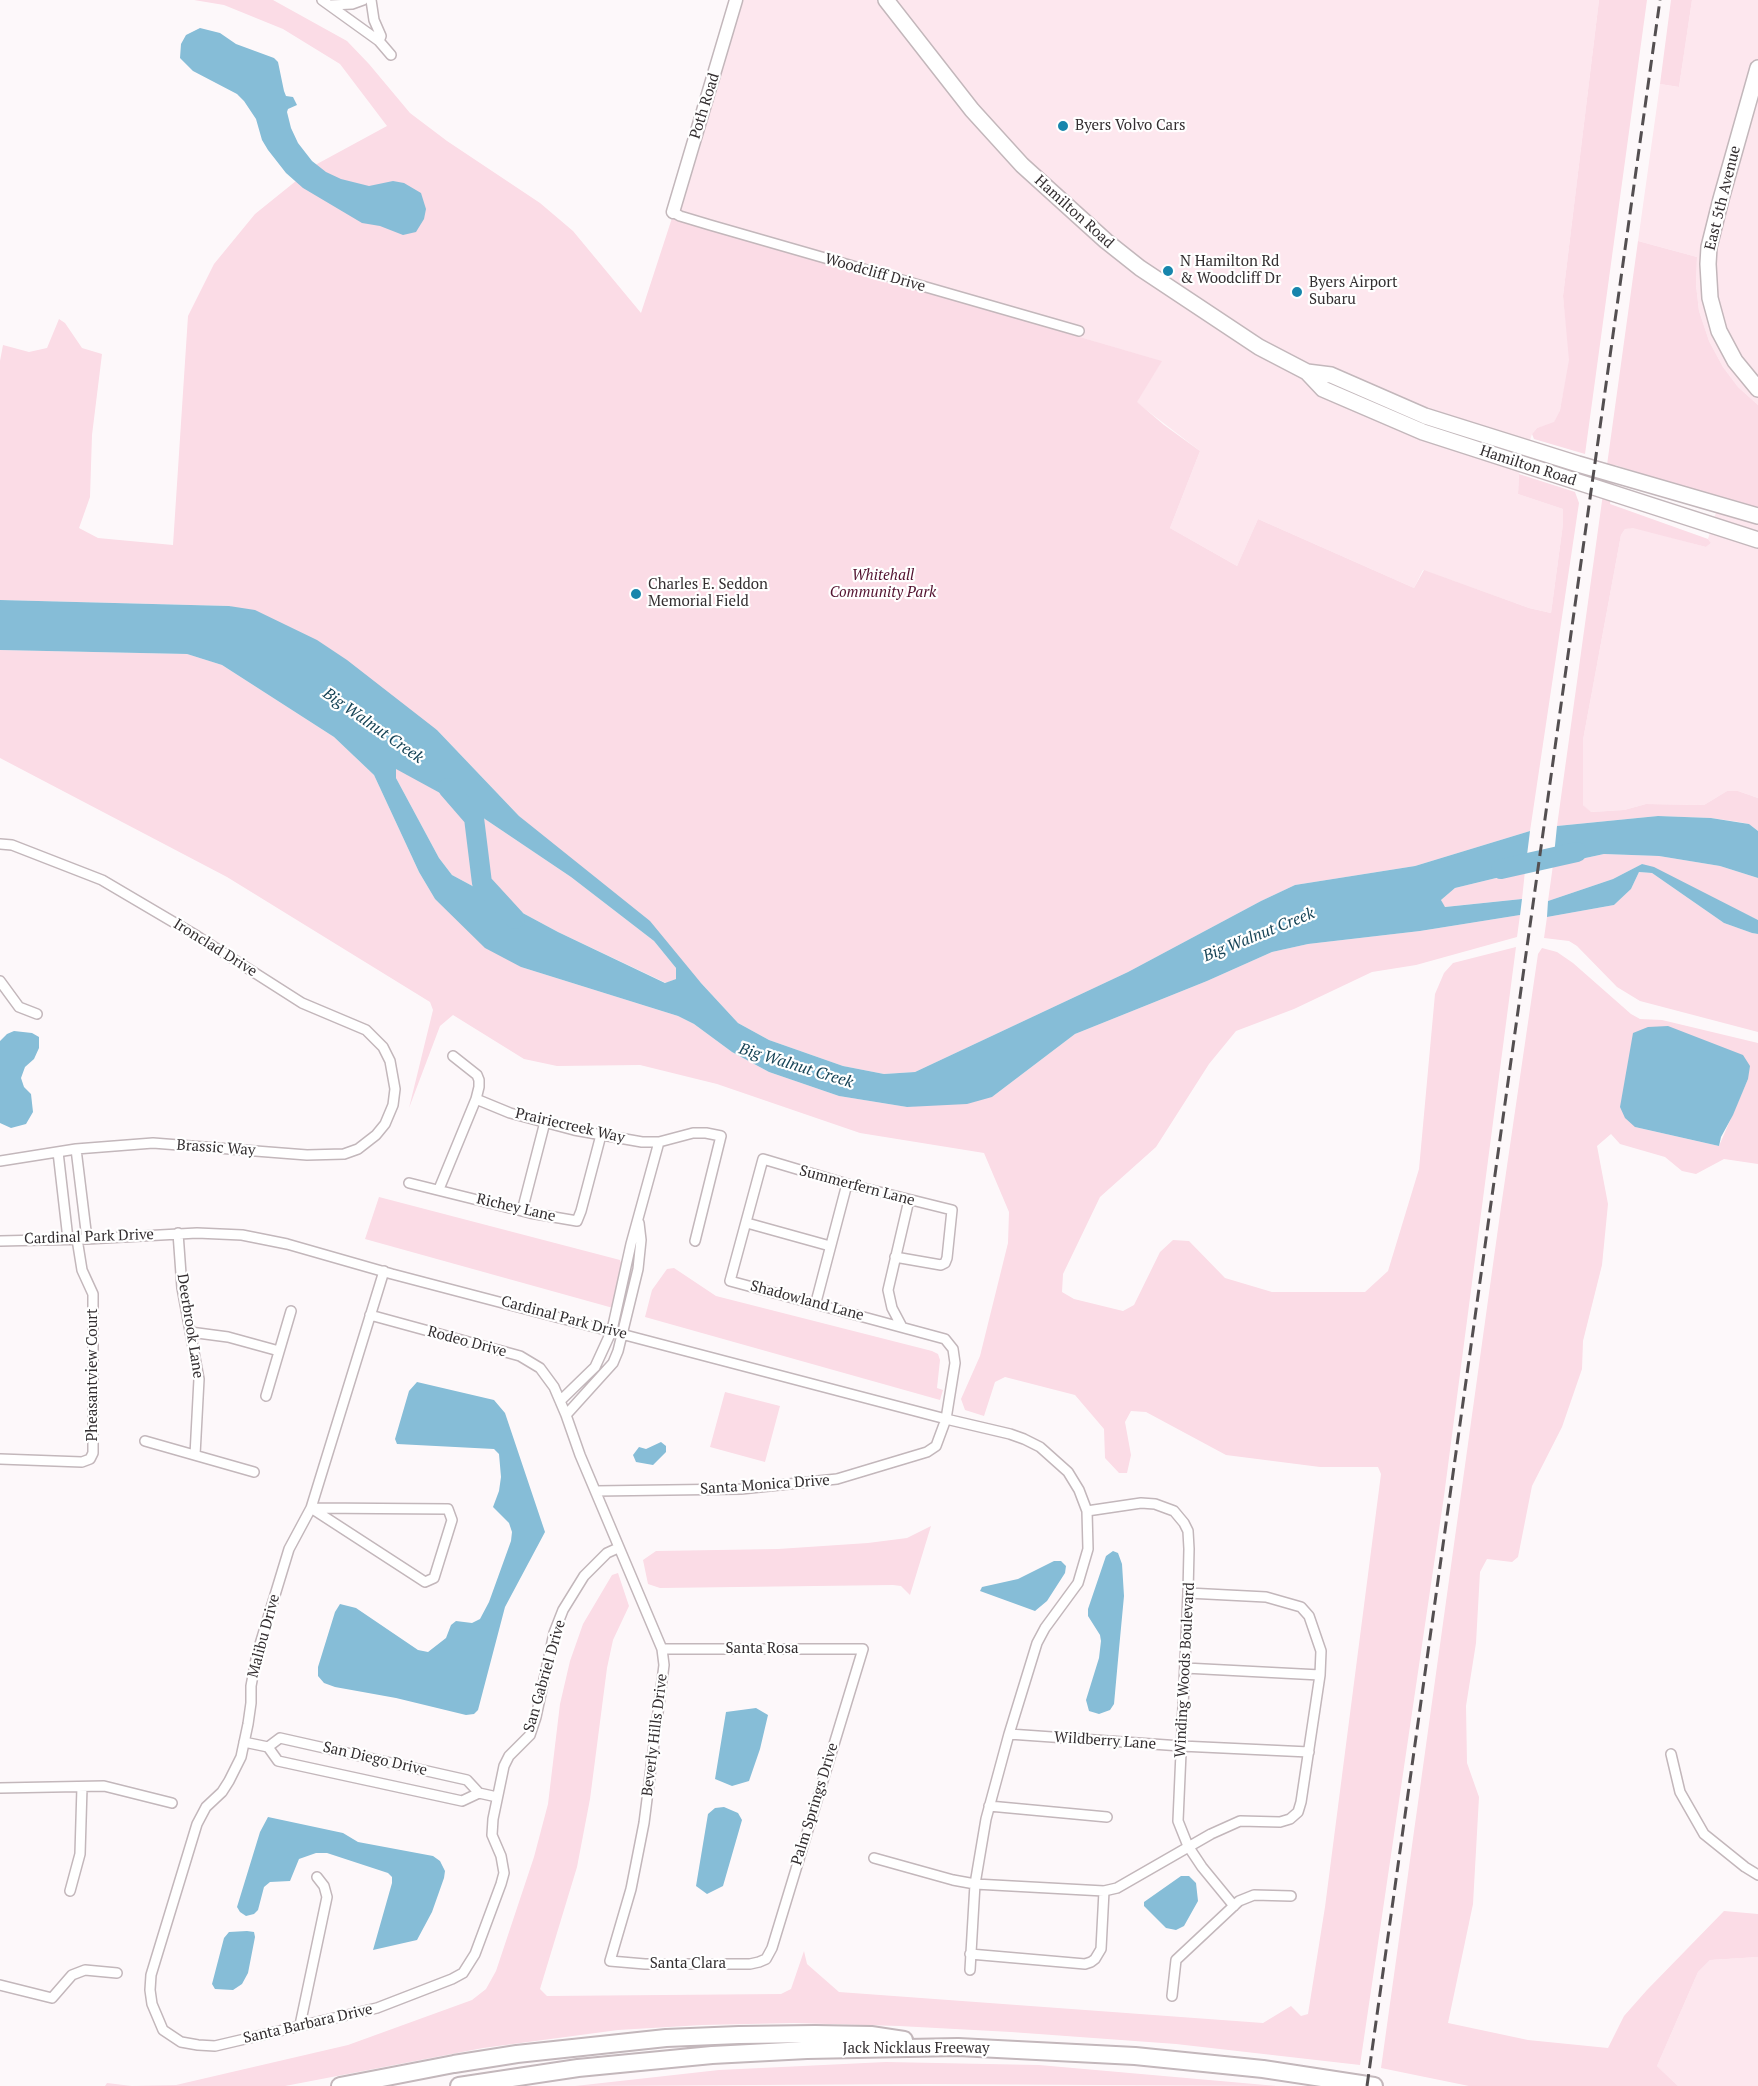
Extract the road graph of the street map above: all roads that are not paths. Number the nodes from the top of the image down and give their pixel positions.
1 (363, 0) edge
2 (371, 0) edge
3 (736, 0) edge
4 (886, 0) edge
5 (327, 2) edge
6 (379, 42) junction
7 (391, 55) dead end
8 (1758, 68) edge
9 (673, 212) joint
10 (1079, 332) dead end
11 (1307, 372) junction
12 (1758, 388) edge
13 (1758, 516) edge
14 (1758, 540) edge
15 (0, 844) edge
16 (0, 981) edge
17 (37, 1014) dead end
18 (453, 1056) dead end
19 (395, 1089) joint
20 (476, 1099) junction
21 (545, 1122) junction
22 (601, 1135) junction
23 (659, 1142) junction
24 (76, 1149) junction
25 (58, 1152) junction
26 (763, 1159) joint
27 (0, 1161) edge
28 (409, 1183) dead end
29 (847, 1184) junction
30 (439, 1189) junction
31 (909, 1200) junction
32 (522, 1211) junction
33 (638, 1217) junction
34 (747, 1222) junction
35 (178, 1233) junction
36 (77, 1239) junction
37 (0, 1241) edge
38 (695, 1241) dead end
39 (830, 1246) junction
40 (895, 1257) junction
41 (384, 1271) junction
42 (816, 1302) junction
43 (291, 1311) dead end
44 (370, 1315) junction
45 (902, 1325) junction
46 (612, 1330) junction
47 (190, 1332) junction
48 (622, 1333) junction
49 (279, 1350) junction
50 (554, 1387) joint
51 (266, 1396) dead end
52 (560, 1401) junction
53 (566, 1415) junction
54 (946, 1419) junction
55 (145, 1441) dead end
56 (195, 1455) junction
57 (0, 1459) edge
58 (254, 1472) dead end
59 (596, 1491) junction
60 (311, 1508) junction
61 (1087, 1511) junction
62 (618, 1548) junction
63 (1188, 1593) junction
64 (662, 1649) junction
65 (863, 1649) joint
66 (1185, 1668) junction
67 (1320, 1675) junction
68 (1009, 1734) junction
69 (244, 1742) junction
70 (1181, 1746) junction
71 (268, 1747) junction
72 (1309, 1752) junction
73 (1671, 1754) dead end
74 (81, 1787) junction
75 (0, 1788) edge
76 (479, 1793) junction
77 (497, 1797) junction
78 (172, 1803) dead end
79 (989, 1806) junction
80 (1107, 1817) dead end
81 (1188, 1846) junction
82 (874, 1858) dead end
83 (1758, 1875) edge
84 (317, 1877) dead end
85 (975, 1884) junction
86 (70, 1891) dead end
87 (1104, 1891) junction
88 (1291, 1896) dead end
89 (1233, 1906) junction
90 (970, 1954) junction
91 (766, 1959) joint
92 (610, 1961) joint
93 (970, 1970) dead end
94 (117, 1973) dead end
95 (452, 1979) joint
96 (0, 1985) edge
97 (1172, 1996) dead end
98 (300, 2025) junction
99 (163, 2030) joint
100 (958, 2047) junction
101 (340, 2086) edge
102 (459, 2086) edge
103 (1374, 2086) edge

1 - 5 street
2 - 6 street
3 - 9 street, Poth Road
4 - 11 main road, Hamilton Road
5 - 6 street
6 - 7 street
8 - 12 main road, East 5th Avenue
9 - 10 street, Woodcliff Drive
11 - 13 main road, Hamilton Road
11 - 14 main road, Hamilton Road
15 - 19 street, Ironclad Drive
16 - 17 street
18 - 20 street
19 - 24 street, Brassic Way
20 - 21 street, Prairiecreek Way
20 - 30 street
21 - 22 street, Prairiecreek Way
21 - 32 street
22 - 23 street, Prairiecreek Way
22 - 32 street, Richey Lane
23 - 33 street
23 - 38 street, Prairiecreek Way
24 - 25 street, Brassic Way
24 - 36 street
25 - 27 street, Brassic Way
25 - 36 street
26 - 29 street, Summerfern Lane
26 - 34 street, Shadowland Lane
28 - 30 street, Richey Lane
29 - 31 street, Summerfern Lane
29 - 39 street
30 - 32 street, Richey Lane
31 - 40 street
31 - 40 street, Summerfern Lane
33 - 46 street
33 - 48 street
34 - 39 street
34 - 42 street, Shadowland Lane
35 - 36 street, Cardinal Park Drive
35 - 41 street, Cardinal Park Drive
35 - 47 street, Deerbrook Lane
36 - 37 street, Cardinal Park Drive
36 - 57 street, Pheasantview Court
39 - 42 street
40 - 45 street
41 - 44 street, Malibu Drive
41 - 46 street, Cardinal Park Drive
42 - 45 street, Shadowland Lane
43 - 49 street
44 - 50 street, Rodeo Drive
44 - 60 street, Malibu Drive
45 - 54 street, Shadowland Lane
46 - 48 street, Cardinal Park Drive
46 - 52 street
47 - 49 street
47 - 56 street, Deerbrook Lane
48 - 53 street
48 - 54 street, Cardinal Park Drive
49 - 51 street
50 - 52 street, Beverly Hills Drive
52 - 53 street, Beverly Hills Drive
53 - 59 street, Beverly Hills Drive
54 - 59 street, Santa Monica Drive
54 - 61 street, Cardinal Park Drive
55 - 56 street
56 - 58 street
59 - 62 street, Beverly Hills Drive
60 - 60 street
60 - 69 street, Malibu Drive
61 - 63 street, Winding Woods Boulevard
61 - 68 street
62 - 64 street, Beverly Hills Drive
62 - 77 street, San Gabriel Drive
63 - 66 street, Winding Woods Boulevard
63 - 67 street
64 - 65 street, Santa Rosa
64 - 92 street, Beverly Hills Drive
65 - 91 street, Palm Springs Drive
66 - 67 street
66 - 70 street, Winding Woods Boulevard
67 - 72 street
68 - 70 street, Wildberry Lane
68 - 79 street
69 - 71 street, San Diego Drive
69 - 99 street, Malibu Drive
70 - 72 street, Wildberry Lane
70 - 81 street, Winding Woods Boulevard
71 - 76 street, San Diego Drive
71 - 76 street, San Diego Drive
72 - 81 street
73 - 83 street
74 - 75 street
74 - 78 street
74 - 86 street
76 - 77 street, San Diego Drive
77 - 95 street, San Gabriel Drive
79 - 80 street
79 - 85 street
81 - 87 street
81 - 89 street, Winding Woods Boulevard
82 - 85 street
84 - 98 street
85 - 87 street
85 - 90 street
87 - 90 street
88 - 89 street
89 - 97 street
90 - 93 street
91 - 92 street, Santa Clara
94 - 96 street
95 - 98 street, Santa Barbara Drive
98 - 99 street, Santa Barbara Drive
100 - 101 highway
100 - 102 highway, Jack Nicklaus Freeway
100 - 103 highway, Jack Nicklaus Freeway

